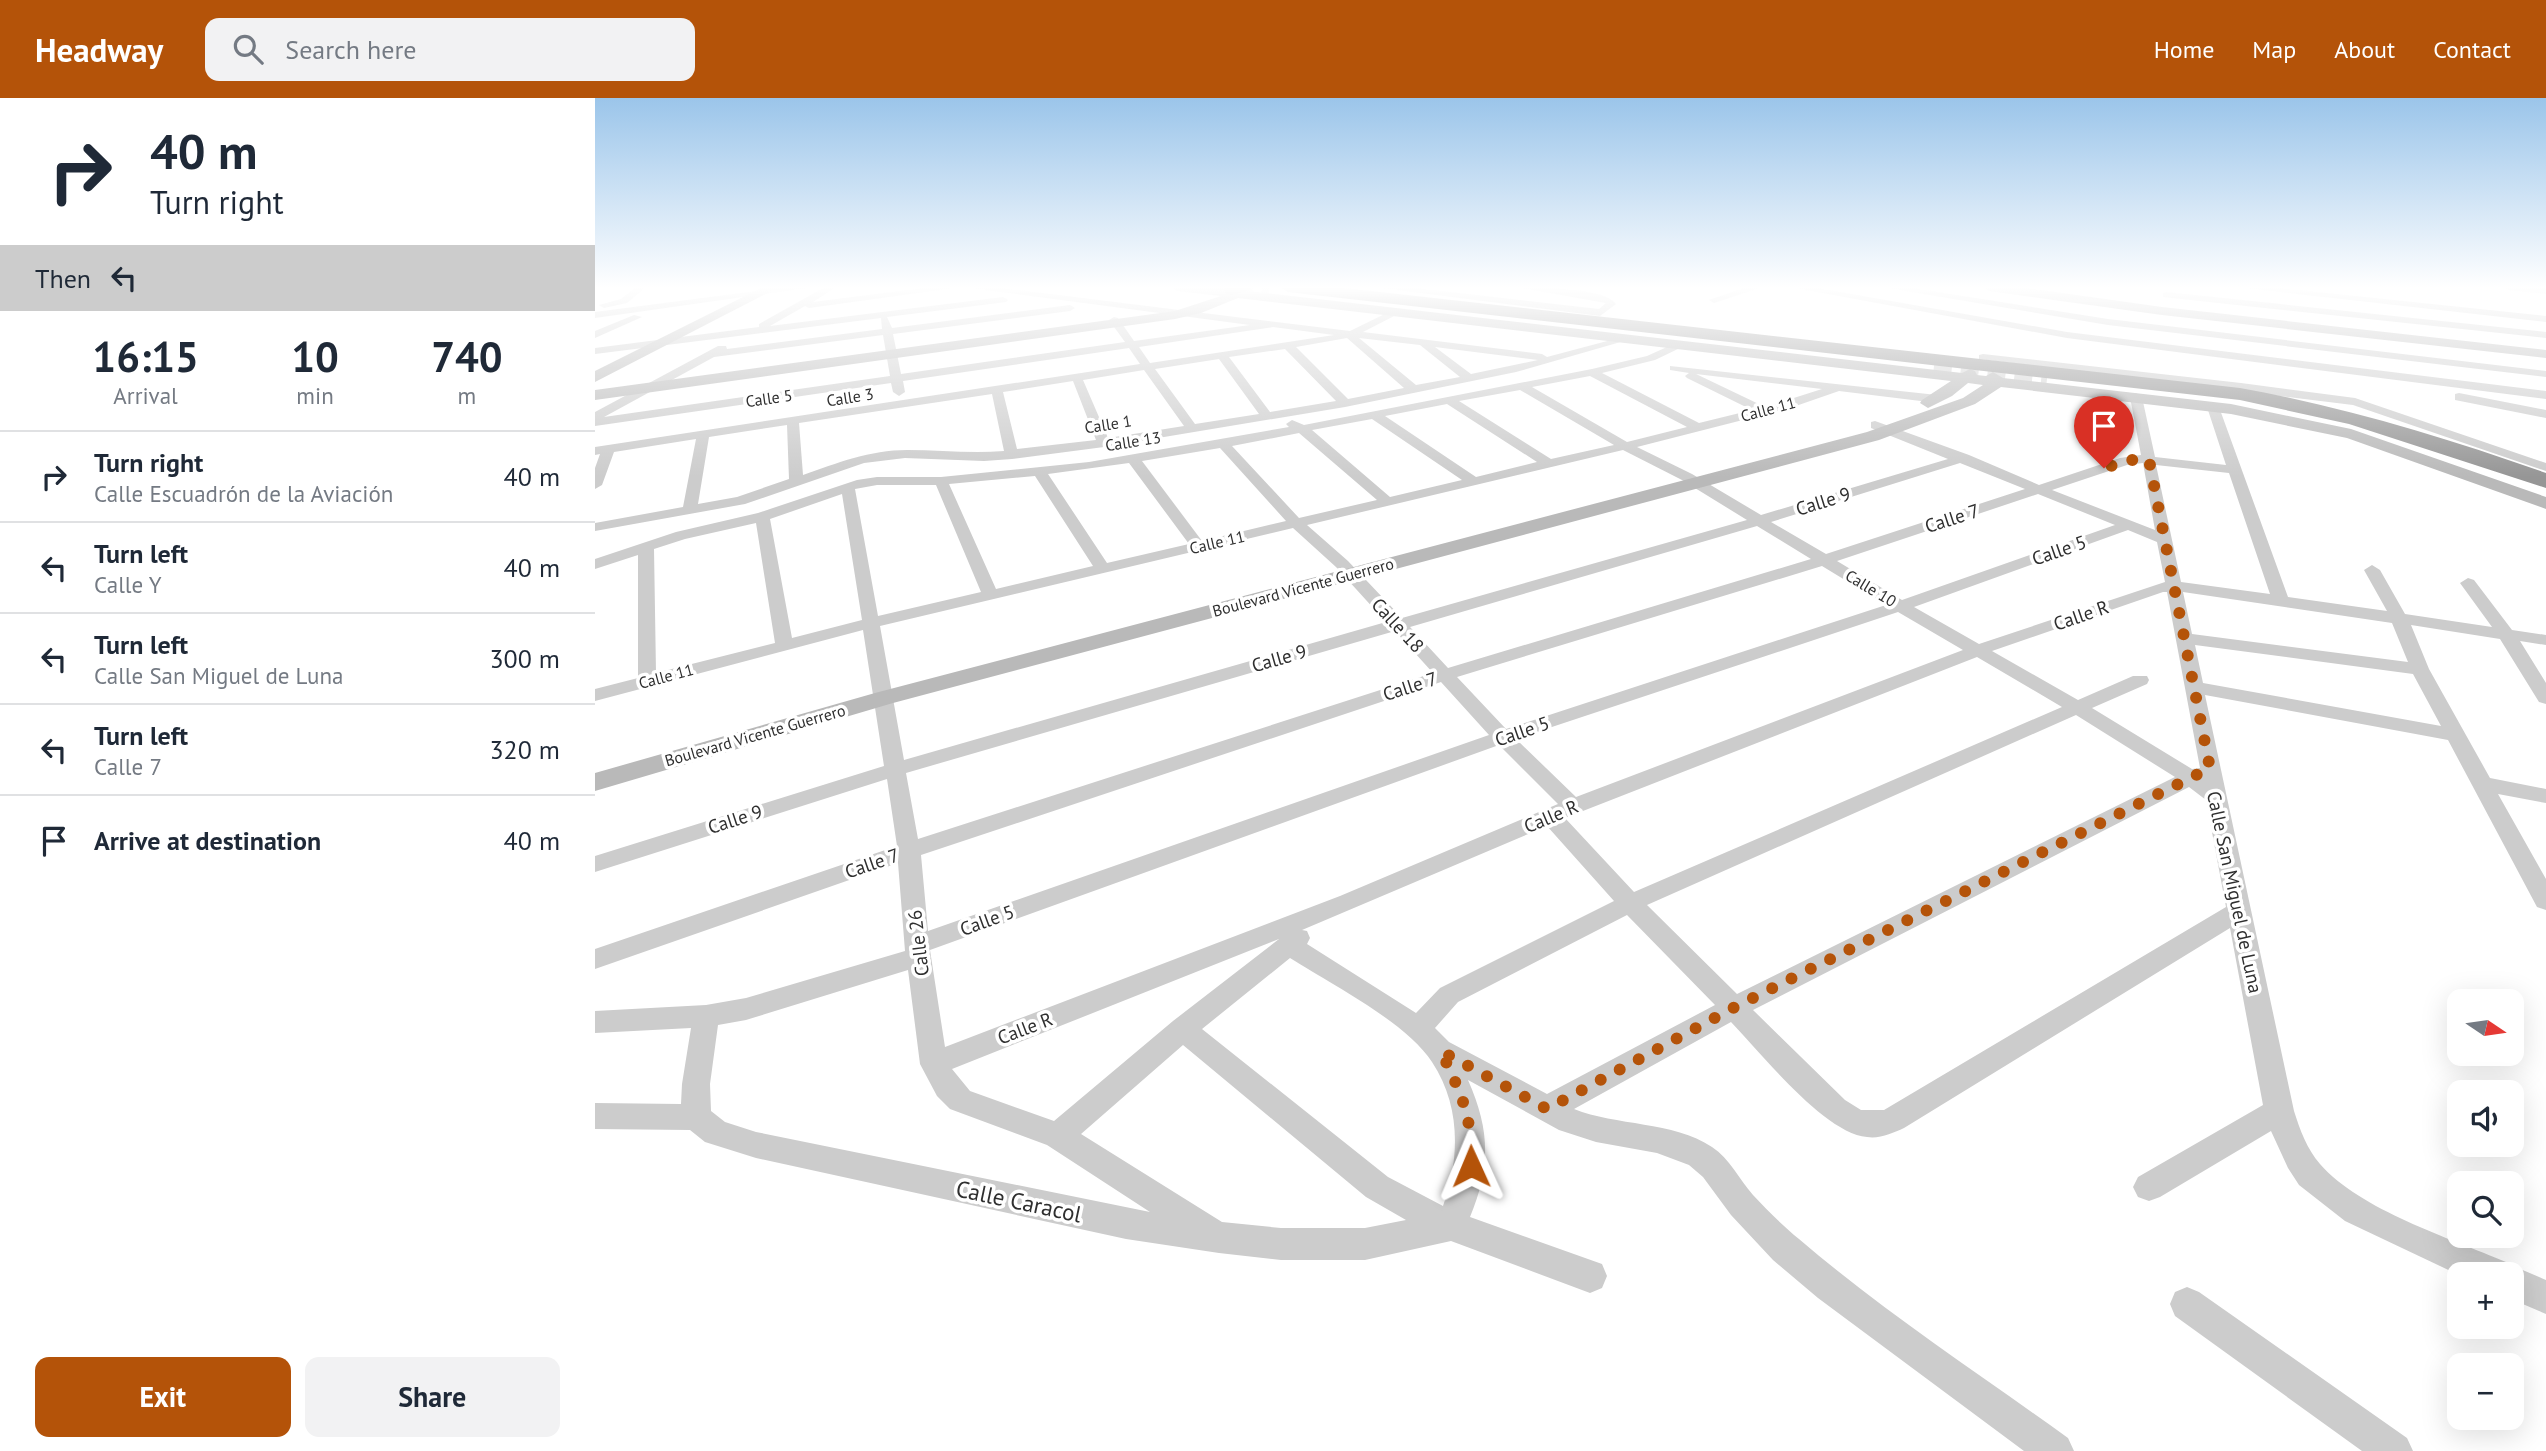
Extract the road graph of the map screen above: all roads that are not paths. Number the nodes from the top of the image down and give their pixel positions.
1 (633, 350) edge
2 (647, 350) edge
3 (718, 350) edge
4 (741, 350) edge
5 (906, 350) edge
6 (1098, 350) edge
7 (1137, 350) edge
8 (1257, 350) edge
9 (1293, 350) edge
10 (1369, 350) edge
11 (1433, 350) edge
12 (1487, 350) edge
13 (1581, 350) edge
14 (1667, 350) edge
15 (1747, 350) edge
16 (1780, 350) edge
17 (1829, 350) edge
18 (2148, 350) edge
19 (2339, 350) edge
20 (2410, 350) edge
21 (2512, 350) edge
22 (2155, 351) joint
23 (892, 352) junction
24 (711, 354) junction
25 (2546, 354) edge
26 (1222, 356) junction
27 (1651, 358) junction
28 (1557, 359) junction
29 (2414, 359) junction
30 (1148, 367) junction
31 (1972, 367) junction
32 (1674, 368) junction
33 (595, 369) edge
34 (1592, 372) junction
35 (2546, 374) edge
36 (595, 377) edge
37 (2043, 377) junction
38 (1077, 378) junction
39 (1469, 378) junction
40 (896, 380) junction
41 (2424, 380) junction
42 (653, 386) junction
43 (1522, 386) junction
44 (1839, 387) junction
45 (1413, 389) junction
46 (997, 391) junction
47 (595, 393) edge
48 (2546, 395) edge
49 (2136, 397) junction
50 (1937, 399) junction
51 (1449, 400) junction
52 (1345, 403) junction
53 (902, 405) junction
54 (2213, 407) junction
55 (1765, 411) junction
56 (1285, 413) junction
57 (2546, 414) edge
58 (1375, 415) junction
59 (1267, 416) junction
60 (595, 420) edge
61 (793, 421) junction
62 (1697, 427) junction
63 (1301, 428) junction
64 (1883, 428) junction
65 (1192, 429) junction
66 (703, 435) junction
67 (1104, 443) junction
68 (1223, 444) junction
69 (1625, 446) junction
70 (602, 450) edge
71 (1012, 455) junction
72 (1964, 458) junction
73 (1133, 459) junction
74 (2149, 460) junction
75 (1549, 464) junction
76 (2546, 467) edge
77 (2235, 470) junction
78 (1040, 472) junction
79 (2546, 478) edge
80 (796, 480) junction
81 (1692, 480) junction
82 (941, 481) junction
83 (1474, 482) junction
84 (595, 485) edge
85 (848, 487) junction
86 (2041, 489) junction
87 (2546, 489) edge
88 (2546, 496) edge
89 (1388, 502) junction
90 (2546, 503) edge
91 (690, 510) junction
92 (762, 517) junction
93 (1758, 521) junction
94 (1296, 523) junction
95 (2129, 525) junction
96 (595, 527) edge
97 (2167, 540) junction
98 (646, 546) junction
99 (1199, 547) junction
100 (1825, 560) junction
101 (595, 564) edge
102 (1102, 568) junction
103 (1347, 569) junction
104 (2372, 570) dead end
105 (2468, 583) dead end
106 (2175, 586) junction
107 (990, 594) junction
108 (2281, 602) junction
109 (1900, 606) junction
110 (2399, 618) junction
111 (871, 623) junction
112 (1397, 624) junction
113 (2506, 634) junction
114 (2186, 639) junction
115 (2546, 640) edge
116 (784, 645) junction
117 (1979, 650) junction
118 (2420, 669) junction
119 (1445, 674) junction
120 (2140, 680) dead end
121 (647, 681) junction
122 (2196, 687) junction
123 (883, 691) junction
124 (595, 695) edge
125 (2546, 698) edge
126 (2075, 706) junction
127 (2456, 735) junction
128 (1502, 737) junction
129 (595, 766) edge
130 (896, 769) junction
131 (2201, 773) junction
132 (595, 782) edge
133 (2484, 784) junction
134 (2546, 796) edge
135 (1562, 811) junction
136 (909, 850) junction
137 (595, 864) edge
138 (2546, 901) edge
139 (1349, 902) junction
140 (1630, 903) junction
141 (2240, 910) junction
142 (1289, 944) junction
143 (918, 951) junction
144 (595, 960) edge
145 (1733, 1008) junction
146 (706, 1016) junction
147 (595, 1022) edge
148 (1183, 1029) junction
149 (1417, 1029) junction
150 (1441, 1051) junction
151 (934, 1063) junction
152 (1547, 1109) junction
153 (2279, 1111) junction
154 (595, 1116) edge
155 (696, 1117) junction
156 (1058, 1136) junction
157 (2149, 1187) dead end
158 (1450, 1226) junction
159 (1219, 1237) junction
160 (2467, 1262) edge
161 (1590, 1276) dead end
162 (2524, 1288) edge
163 (2546, 1297) edge
164 (2187, 1304) dead end
165 (2055, 1451) edge
166 (2394, 1451) edge

1 - 33 street
2 - 36 street
3 - 24 street
4 - 24 street
5 - 23 street
6 - 40 street, Calle 5
7 - 30 street
8 - 26 street, Calle 3
9 - 52 street
10 - 45 street
11 - 39 street
12 - 28 street
13 - 28 street, Calle 1
14 - 27 street, Calle 13
15 - 31 street
16 - 31 highway
17 - 31 highway
18 - 22 street
19 - 29 street
20 - 29 street
21 - 25 street
22 - 41 street
23 - 40 street
23 - 42 street
24 - 42 street
26 - 30 street, Calle 3
26 - 59 street
27 - 32 street
27 - 34 street, Calle 13
28 - 39 street, Calle 1
29 - 35 street
29 - 41 street
30 - 38 street, Calle 3
30 - 65 street
31 - 37 highway
31 - 49 street
31 - 50 street, Boulevard Vicente Guerrero
31 - 64 street, Boulevard Vicente Guerrero
31 - 76 street
32 - 44 street
32 - 55 street
34 - 43 street, Calle 13
34 - 62 street
37 - 79 highway
37 - 87 highway
37 - 88 street
38 - 46 street, Calle 3
38 - 67 street
39 - 45 street, Calle 1
40 - 53 street
40 - 60 street, Calle 5
41 - 48 street
41 - 57 street
42 - 47 street
42 - 60 street
43 - 51 street, Calle 13
43 - 69 street, Calle 10
44 - 50 street
44 - 55 street, Calle 11
45 - 52 street, Calle 1
46 - 53 street, Calle 3
46 - 71 street
49 - 54 street
49 - 74 street, Calle San Miguel de Luna
50 - 64 street, Boulevard Vicente Guerrero
51 - 58 street, Calle 13
51 - 75 street
52 - 56 street, Calle 1
53 - 61 street, Calle 3
54 - 77 street
54 - 90 street
55 - 62 street, Calle 11
56 - 59 street, Calle 1
56 - 63 street
58 - 63 street, Calle 13
58 - 83 street
59 - 65 street, Calle 1
61 - 66 street, Calle 3
61 - 80 street
62 - 69 street, Calle 11
63 - 68 street, Calle 13
63 - 89 street
64 - 72 street
64 - 81 street, Boulevard Vicente Guerrero
65 - 67 street, Calle 1
66 - 70 street, Calle 3
66 - 91 street
67 - 71 street, Calle 1
68 - 73 street, Calle 13
68 - 94 street, Calle 18
69 - 75 street, Calle 11
69 - 81 street, Calle 10
70 - 84 street
71 - 80 street, Calle 1
72 - 86 street
72 - 93 street, Calle 9
73 - 78 street, Calle 13
73 - 99 street
74 - 77 street, Calle 7
74 - 86 street, Calle 7
74 - 97 street, Calle San Miguel de Luna
75 - 83 street, Calle 11
77 - 108 street
78 - 82 street, Calle 13
78 - 102 street
80 - 91 street, Calle 1
81 - 93 street, Calle 10
81 - 103 street, Boulevard Vicente Guerrero
82 - 85 street, Calle 13
82 - 107 street
83 - 89 street, Calle 11
85 - 92 street, Calle 13
85 - 111 street, Calle 26
86 - 95 street
86 - 100 street, Calle 7
89 - 94 street, Calle 11
91 - 96 street, Calle 1
92 - 98 street, Calle 13
92 - 116 street
93 - 100 street, Calle 10
93 - 112 street, Calle 9
94 - 99 street, Calle 11
94 - 103 street, Calle 18
95 - 97 street
95 - 109 street, Calle 5
97 - 106 street, Calle San Miguel de Luna
98 - 101 street, Calle 13
98 - 121 street
99 - 102 street, Calle 11
100 - 109 street, Calle 10
100 - 119 street, Calle 7
102 - 107 street, Calle 11
103 - 112 street, Calle 18
103 - 123 street, Boulevard Vicente Guerrero
104 - 110 street
105 - 113 street
106 - 108 street
106 - 114 street, Calle San Miguel de Luna
106 - 117 street, Calle R
107 - 111 street, Calle 11
108 - 110 street
109 - 117 street, Calle 10
109 - 128 street, Calle 5
110 - 113 street
110 - 118 street
111 - 116 street, Calle 11
111 - 123 street, Calle 26
112 - 119 street, Calle 18
112 - 130 street, Calle 9
113 - 115 street
113 - 125 street
114 - 118 street
114 - 122 street, Calle San Miguel de Luna
116 - 121 street, Calle 11
117 - 126 street, Calle 10
117 - 135 street, Calle R
118 - 127 street
119 - 128 street, Calle 18
119 - 136 street, Calle 7
120 - 126 street
121 - 124 street, Calle 11
122 - 127 street
122 - 131 street, Calle San Miguel de Luna
123 - 129 street, Boulevard Vicente Guerrero
123 - 130 street, Calle 26
123 - 132 street, Boulevard Vicente Guerrero
126 - 131 street, Calle 10
126 - 140 street
127 - 133 street
128 - 135 street, Calle 18
128 - 143 street, Calle 5
130 - 136 street, Calle 26
130 - 137 street, Calle 9
131 - 141 street, Calle San Miguel de Luna
131 - 145 street
133 - 134 street
133 - 138 street
135 - 139 street, Calle R
135 - 140 street, Calle 18
136 - 143 street, Calle 26
136 - 144 street, Calle 7
139 - 142 street
139 - 151 street, Calle R
140 - 145 street, Calle 18
140 - 149 street
141 - 145 street, Calle 18
141 - 153 street, Calle San Miguel de Luna
142 - 148 street
142 - 149 street
143 - 146 street, Calle 5
143 - 151 street, Calle 26
145 - 152 street
146 - 147 street, Calle 5
146 - 155 street
148 - 156 street
148 - 158 street
149 - 150 street
150 - 152 street
150 - 158 street
151 - 156 street, Calle 26
152 - 165 street
153 - 157 street
153 - 160 street, Calle San Miguel de Luna
154 - 155 street
155 - 159 street, Calle Caracol
156 - 159 street, Calle 26
158 - 159 street, Calle Caracol
158 - 161 street
162 - 163 street
164 - 166 street

